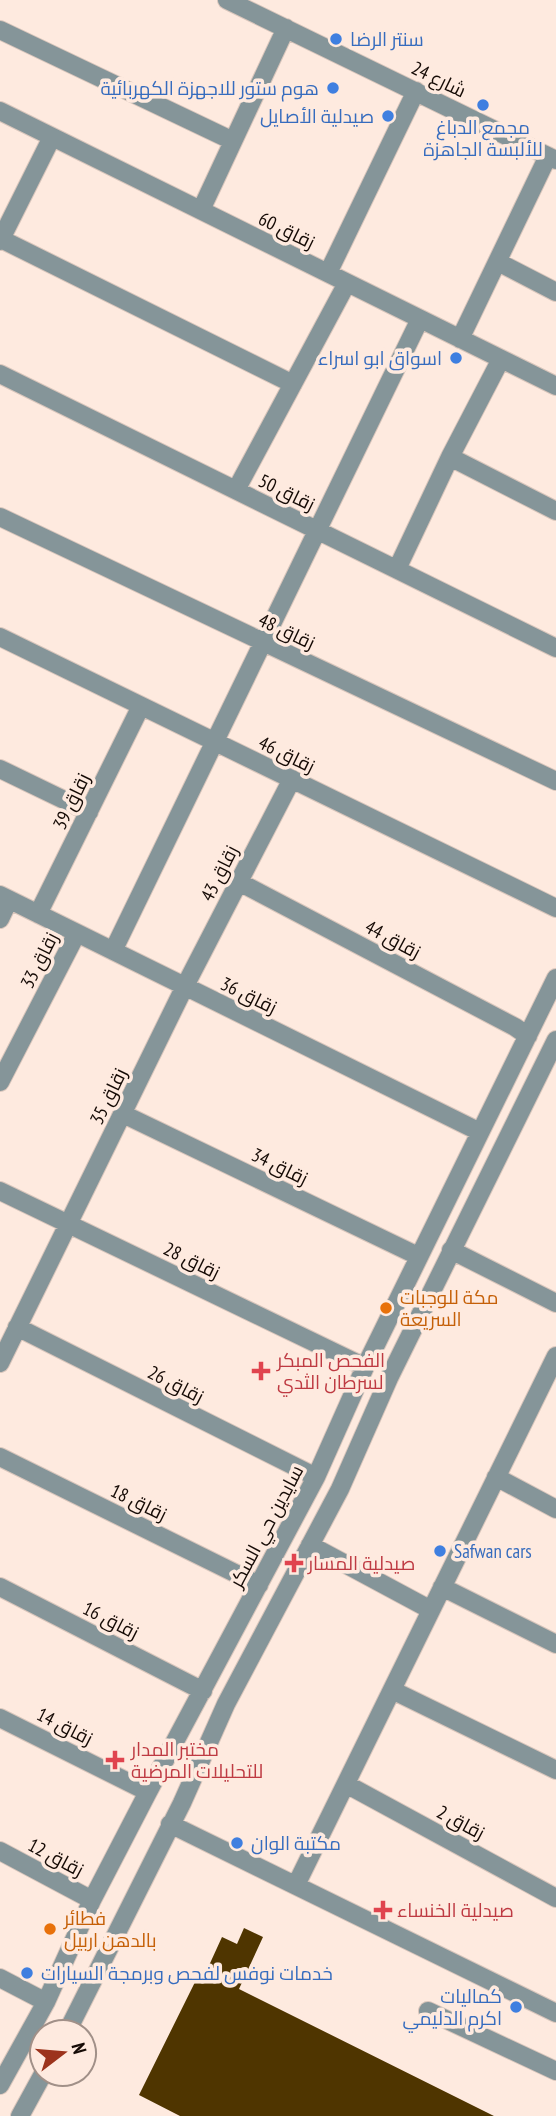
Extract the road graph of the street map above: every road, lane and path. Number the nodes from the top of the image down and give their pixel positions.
1 (227, 0) edge
2 (286, 28) junction
3 (0, 30) edge
4 (416, 92) junction
5 (0, 111) edge
6 (52, 137) junction
7 (233, 141) junction
8 (552, 158) edge
9 (201, 210) junction
10 (0, 240) edge
11 (498, 262) junction
12 (328, 273) junction
13 (346, 283) junction
14 (556, 292) edge
15 (420, 319) junction
16 (460, 339) junction
17 (501, 359) junction
18 (0, 374) edge
19 (292, 384) junction
20 (556, 386) edge
21 (450, 457) junction
22 (236, 490) junction
23 (556, 511) edge
24 (0, 517) edge
25 (317, 530) junction
26 (397, 569) junction
27 (0, 638) edge
28 (263, 642) junction
29 (556, 648) edge
30 (141, 706) junction
31 (215, 742) junction
32 (0, 769) edge
33 (292, 779) junction
34 (556, 782) edge
35 (89, 812) junction
36 (239, 882) junction
37 (5, 898) edge
38 (556, 908) edge
39 (38, 914) junction
40 (0, 919) edge
41 (77, 933) junction
42 (113, 951) junction
43 (556, 978) edge
44 (185, 986) junction
45 (528, 1036) junction
46 (556, 1040) edge
47 (0, 1082) edge
48 (123, 1114) junction
49 (480, 1132) junction
50 (0, 1191) edge
51 (68, 1224) junction
52 (452, 1250) junction
53 (418, 1256) junction
54 (556, 1303) edge
55 (18, 1327) junction
56 (556, 1356) edge
57 (0, 1363) edge
58 (365, 1367) junction
59 (0, 1457) edge
60 (316, 1477) junction
61 (496, 1477) junction
62 (556, 1509) edge
63 (310, 1545) junction
64 (259, 1585) junction
65 (0, 1587) edge
66 (442, 1587) junction
67 (431, 1610) junction
68 (556, 1644) edge
69 (392, 1690) junction
70 (203, 1691) junction
71 (0, 1718) edge
72 (556, 1770) edge
73 (346, 1784) junction
74 (148, 1792) junction
75 (170, 1824) junction
76 (0, 1851) edge
77 (296, 1885) junction
78 (556, 1898) edge
79 (92, 1900) junction
80 (0, 1979) edge
81 (46, 2001) junction
82 (428, 2011) dead end
83 (556, 2013) edge
84 (74, 2018) edge
85 (556, 2071) edge
86 (0, 2085) edge
87 (35, 2088) edge
88 (19, 2116) edge

1 - 2 street, شارع 24
2 - 4 street, شارع 24
2 - 7 street
3 - 7 street
4 - 8 street, شارع 24
4 - 12 street
5 - 6 street, زقاق 60
6 - 9 street, زقاق 60
6 - 10 street
7 - 9 street
8 - 11 street
9 - 12 street, زقاق 60
10 - 19 street
11 - 14 street
11 - 16 street
12 - 13 street, زقاق 60
13 - 15 street, زقاق 60
13 - 19 street
15 - 16 street, زقاق 60
15 - 25 street
16 - 17 street, زقاق 60
17 - 20 street, زقاق 60
17 - 21 street
18 - 22 street, زقاق 50
19 - 22 street
21 - 23 street
21 - 26 street
22 - 25 street, زقاق 50
24 - 28 street, زقاق 48
25 - 26 street, زقاق 50
25 - 28 street
26 - 29 street, زقاق 50
27 - 30 street, زقاق 46
28 - 31 street
28 - 34 street, زقاق 48
30 - 31 street, زقاق 46
30 - 35 street, زقاق 39
31 - 33 street, زقاق 46
31 - 42 street
32 - 35 street
33 - 36 street, زقاق 43
33 - 38 street, زقاق 46
35 - 39 street, زقاق 39
36 - 44 street, زقاق 43
36 - 45 street, زقاق 44
37 - 39 street, زقاق 36
37 - 40 street
39 - 41 street, زقاق 36
41 - 42 street, زقاق 36
41 - 47 street, زقاق 33
42 - 44 street, زقاق 36
43 - 45 street, سايدين حي السكر
44 - 48 street, زقاق 35
44 - 49 street, زقاق 36
45 - 49 street, سايدين حي السكر
46 - 52 street
48 - 51 street, زقاق 35
48 - 53 street, زقاق 34
49 - 53 street, سايدين حي السكر
50 - 51 street, زقاق 28
51 - 55 street, زقاق 35
51 - 58 street, زقاق 28
52 - 54 street
52 - 63 street
53 - 58 street, سايدين حي السكر
55 - 57 street, زقاق 35
55 - 60 street, زقاق 26
56 - 61 street
58 - 60 street, سايدين حي السكر
59 - 64 street, زقاق 18
60 - 64 street, سايدين حي السكر
61 - 62 street
61 - 66 street
63 - 67 street
63 - 75 street
64 - 70 street, سايدين حي السكر
65 - 70 street, زقاق 16
66 - 67 street
66 - 68 street
67 - 69 street
69 - 72 street
69 - 73 street
70 - 74 street, سايدين حي السكر
71 - 74 street, زقاق 14
73 - 77 street
73 - 78 street, زقاق 2
74 - 79 street, سايدين حي السكر
75 - 77 street
75 - 84 street
76 - 79 street, زقاق 12
77 - 83 street
79 - 81 street, سايدين حي السكر
80 - 81 street
81 - 86 street, سايدين حي السكر
82 - 85 street
87 - 88 street

